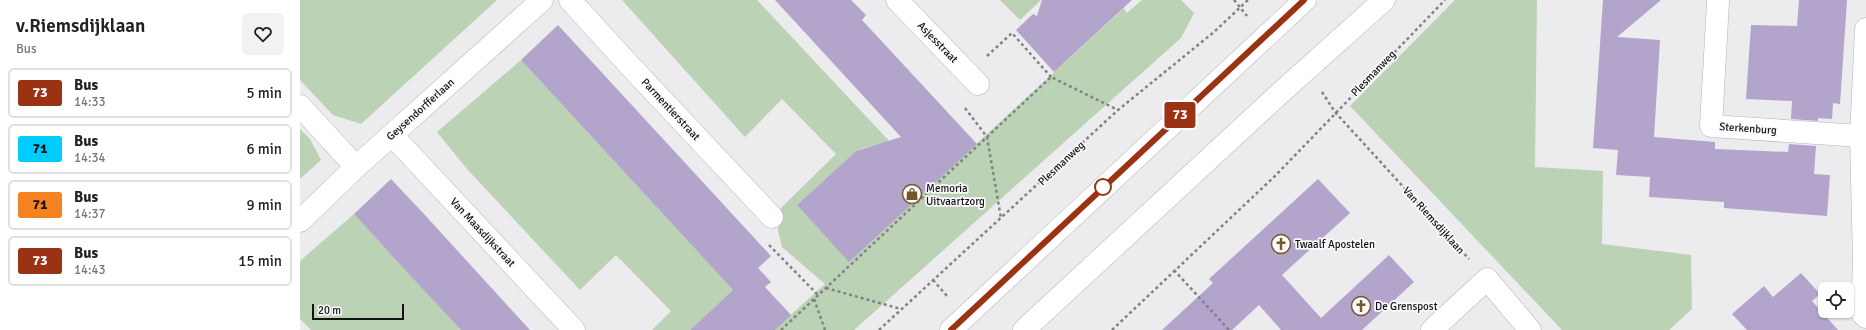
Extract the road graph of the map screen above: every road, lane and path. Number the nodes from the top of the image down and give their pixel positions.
1 (542, 0) edge
2 (570, 0) edge
3 (897, 0) edge
4 (1234, 0) edge
5 (1248, 0) edge
6 (1304, 0) edge
7 (1384, 0) edge
8 (1445, 0) edge
9 (1718, 2) dead end
10 (1240, 7) junction
11 (1866, 29) edge
12 (1051, 77) junction
13 (973, 79) joint
14 (300, 106) edge
15 (1118, 110) junction
16 (1335, 112) junction
17 (392, 135) junction
18 (1861, 136) junction
19 (987, 137) junction
20 (356, 167) junction
21 (772, 217) joint
22 (1001, 219) junction
23 (300, 220) edge
24 (1174, 270) junction
25 (1487, 279) junction
26 (826, 288) junction
27 (818, 295) junction
28 (814, 299) junction
29 (901, 309) junction
30 (1866, 317) edge
31 (574, 330) edge
32 (780, 330) edge
33 (825, 330) edge
34 (879, 330) edge
35 (951, 330) edge
36 (1024, 330) edge
37 (1112, 330) edge
38 (1229, 330) edge
39 (1432, 330) edge
40 (1530, 330) edge

1 - 17 street, Geysendorfferlaan
2 - 21 street, Parmentierstraat
3 - 13 street, Asjesstraat
4 - 10 path
5 - 10 path, Plesmanweg
6 - 35 street
7 - 36 street
8 - 16 path, Plesmanweg
9 - 18 street, Sterkenburg
10 - 15 path, Plesmanweg
11 - 18 street
12 - 13 path
12 - 15 path
12 - 19 path
14 - 20 street
15 - 22 path, Plesmanweg
16 - 24 path, Plesmanweg
16 - 25 path, Van Riemsdijklaan
17 - 20 street, Geysendorfferlaan
17 - 31 street, Van Maasdijkstraat
18 - 30 street
19 - 22 path
19 - 26 path
20 - 23 street, Geysendorfferlaan
21 - 27 path
22 - 29 path, Plesmanweg
24 - 37 path, Plesmanweg
24 - 38 path
25 - 39 street
25 - 40 street
26 - 27 path
26 - 29 path
27 - 28 path
28 - 32 path
28 - 33 path
29 - 34 path, Plesmanweg

